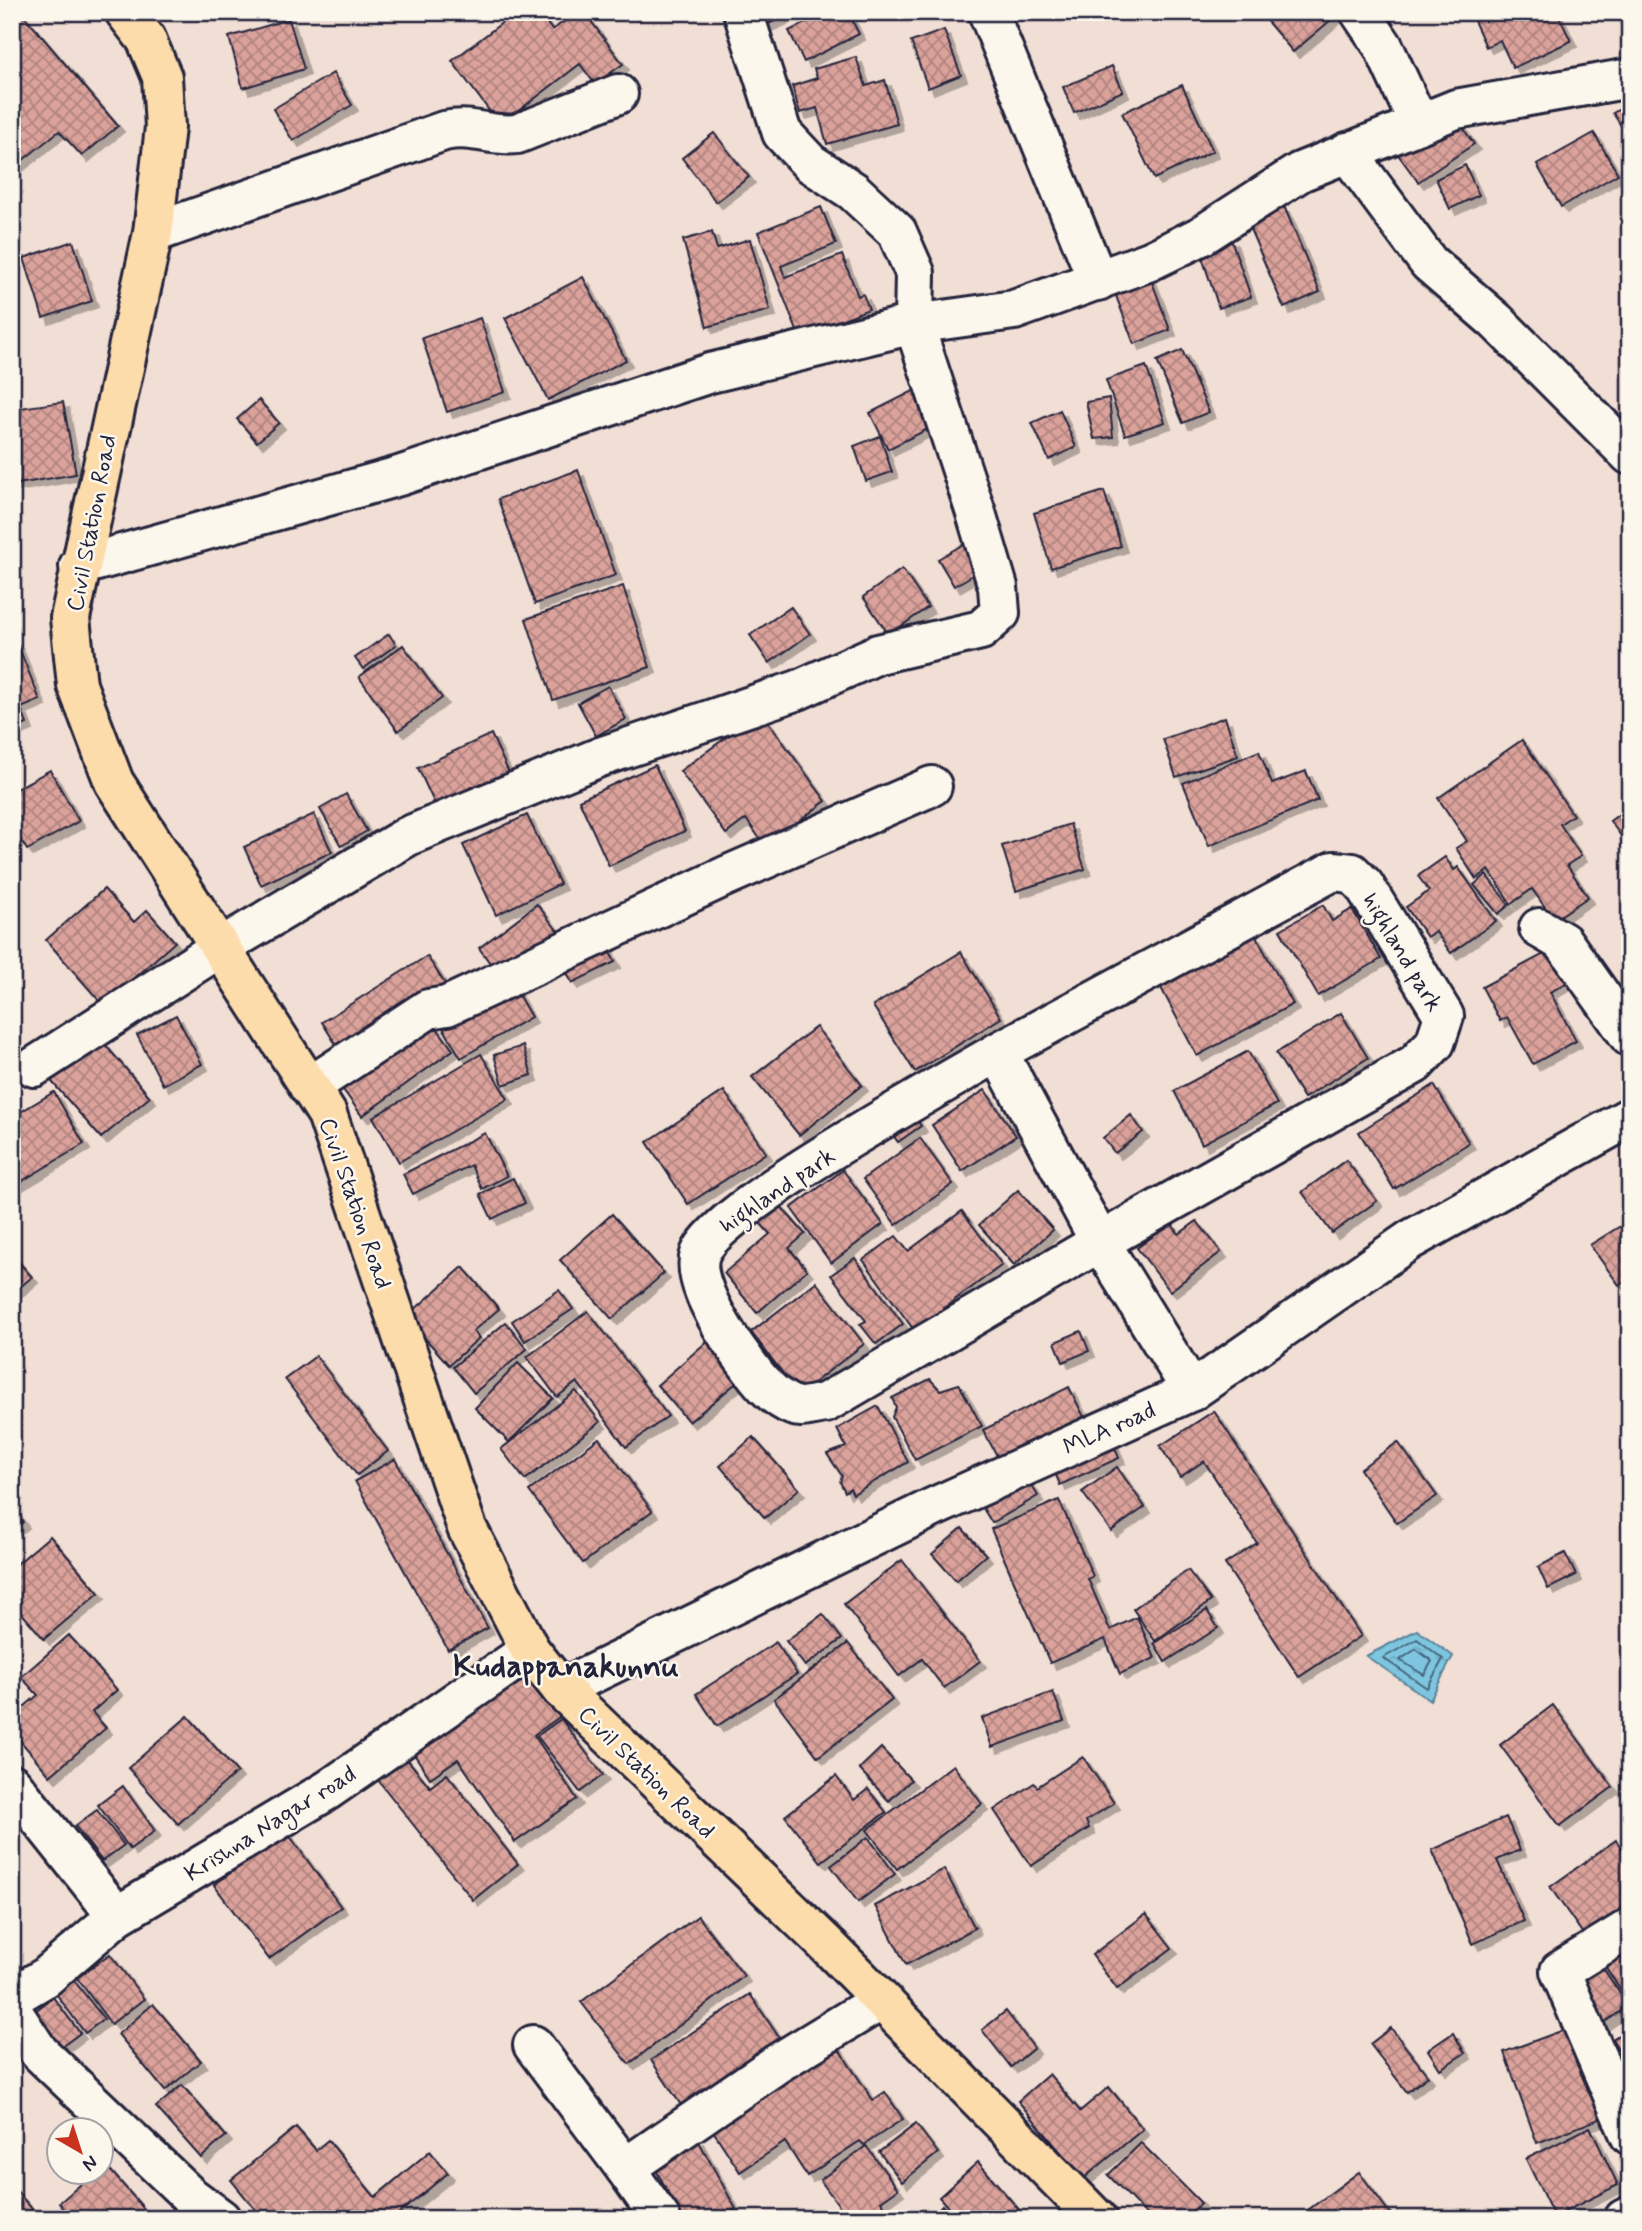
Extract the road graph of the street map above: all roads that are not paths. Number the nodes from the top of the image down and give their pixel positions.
1 (743, 12) edge
2 (988, 12) edge
3 (1360, 12) edge
4 (131, 14) edge
5 (1630, 78) edge
6 (618, 94) dead end
7 (1419, 124) junction
8 (1348, 152) junction
9 (153, 233) junction
10 (1098, 281) junction
11 (914, 324) junction
12 (1630, 455) edge
13 (79, 566) junction
14 (932, 786) dead end
15 (1539, 928) dead end
16 (221, 947) junction
17 (1630, 1037) edge
18 (998, 1052) junction
19 (34, 1067) dead end
20 (309, 1087) junction
21 (1630, 1117) edge
22 (1100, 1242) junction
23 (1192, 1391) junction
24 (530, 1650) junction
25 (561, 1689) junction
26 (12, 1784) edge
27 (117, 1916) junction
28 (1630, 1928) edge
29 (12, 1997) edge
30 (880, 2001) junction
31 (12, 2011) edge
32 (533, 2045) dead end
33 (1630, 2135) edge
34 (625, 2168) junction
35 (179, 2208) edge
36 (1630, 2216) edge
37 (221, 2219) edge
38 (662, 2219) edge
39 (1097, 2219) edge
40 (1624, 2219) edge

1 - 11 street
2 - 10 street
3 - 7 street
4 - 9 main road, Civil Station Road
5 - 7 street
6 - 9 street
7 - 8 street
8 - 10 street
8 - 12 street
9 - 13 main road, Civil Station Road
10 - 11 street
11 - 13 street
11 - 16 street
13 - 16 main road, Civil Station Road
14 - 20 street
15 - 17 street
16 - 19 street
16 - 20 main road, Civil Station Road
18 - 22 street
18 - 22 street, highland park
18 - 22 street, highland park
20 - 24 main road, Civil Station Road
21 - 23 street, MLA road
22 - 23 street
23 - 25 street, MLA road
24 - 25 main road, Civil Station Road
24 - 27 street, Krishna Nagar road
25 - 30 main road, Civil Station Road
26 - 27 street
27 - 29 street, Krishna Nagar road
28 - 33 street
30 - 34 street
30 - 39 main road, Civil Station Road
31 - 35 street
32 - 34 street
34 - 38 street
35 - 37 street
36 - 40 street

